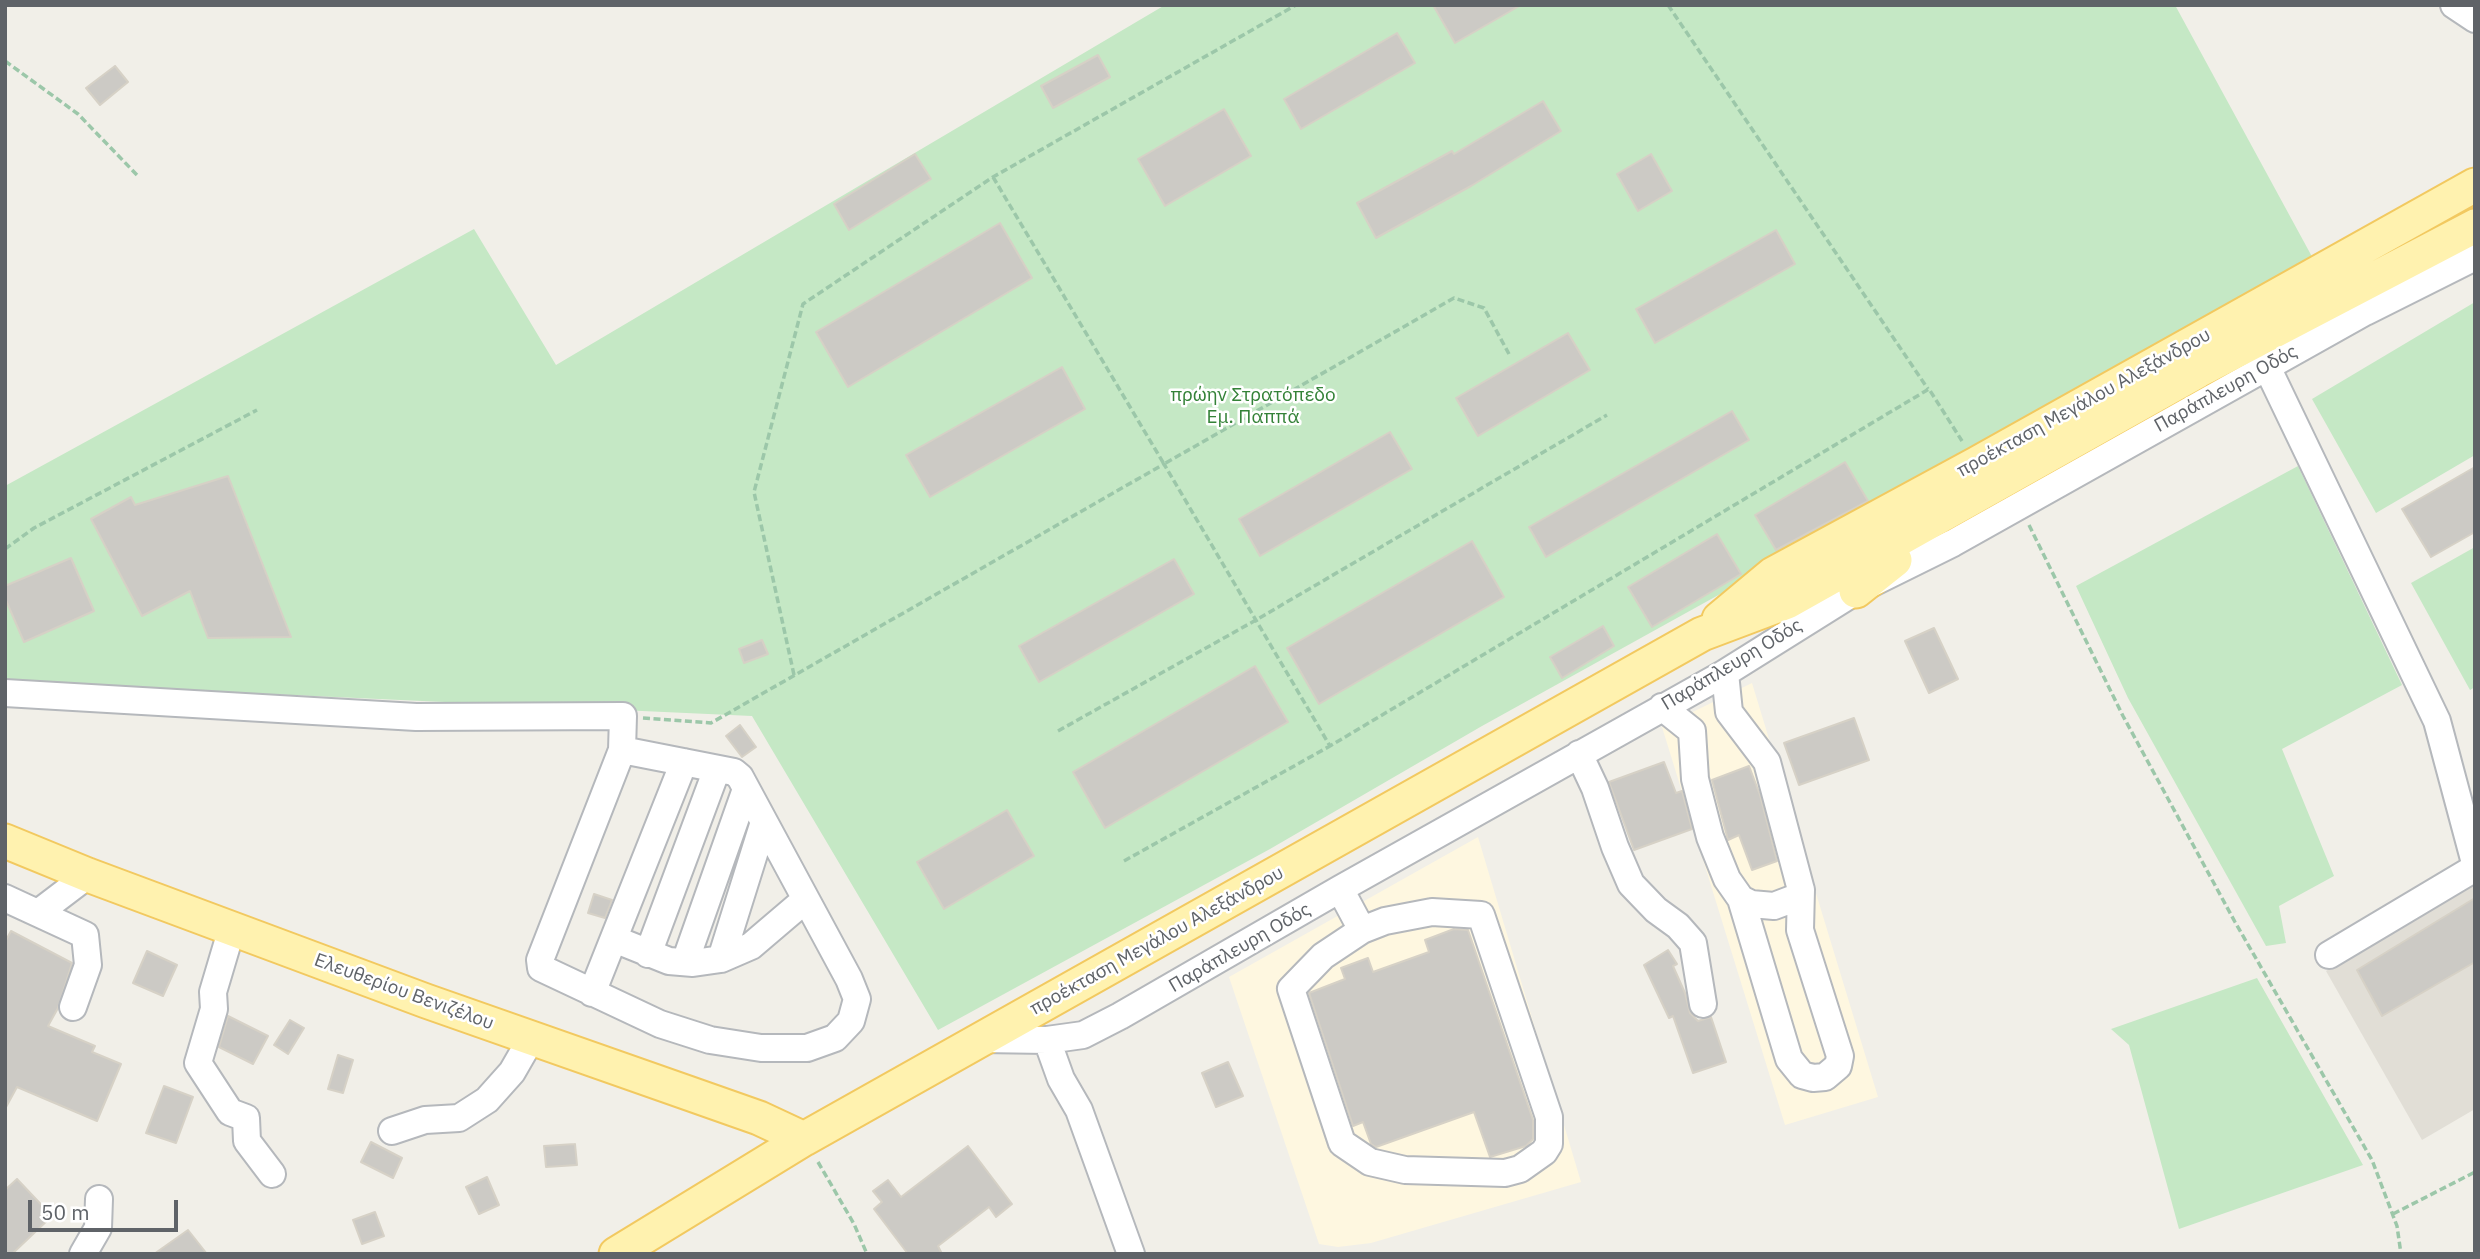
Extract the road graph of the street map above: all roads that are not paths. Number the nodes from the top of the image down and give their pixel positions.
1 (2454, 5) edge
2 (2475, 19) edge
3 (2475, 185) edge
4 (2475, 226) edge
5 (2475, 257) edge
6 (2267, 367) junction
7 (1973, 497) junction
8 (1856, 591) junction
9 (1702, 634) junction
10 (1725, 673) junction
11 (5, 693) edge
12 (1662, 707) junction
13 (1729, 712) junction
14 (1692, 731) junction
15 (622, 750) junction
16 (1579, 754) junction
17 (684, 762) junction
18 (716, 769) junction
19 (746, 789) junction
20 (764, 822) junction
21 (5, 841) edge
22 (2475, 865) edge
23 (88, 875) junction
24 (1340, 889) junction
25 (1801, 890) junction
26 (5, 898) edge
27 (1741, 899) junction
28 (805, 900) junction
29 (38, 913) junction
30 (232, 928) junction
31 (1362, 930) junction
32 (614, 939) junction
33 (648, 954) junction
34 (2329, 955) dead end
35 (721, 959) junction
36 (685, 962) junction
37 (592, 993) junction
38 (1703, 1004) dead end
39 (74, 1007) dead end
40 (531, 1039) junction
41 (981, 1039) junction
42 (1047, 1040) junction
43 (392, 1130) dead end
44 (804, 1139) junction
45 (272, 1174) dead end
46 (99, 1199) dead end
47 (632, 1250) edge
48 (83, 1254) edge
49 (1131, 1254) edge

1 - 2 street
3 - 9 main road, προέκταση Μεγάλου Αλεξάνδρου
4 - 7 main road, προέκταση Μεγάλου Αλεξάνδρου
5 - 6 street, Παράπλευρη Οδός
6 - 8 street, Παράπλευρη Οδός
6 - 22 street
7 - 8 main road
7 - 9 main road, προέκταση Μεγάλου Αλεξάνδρου
8 - 10 street, Παράπλευρη Οδός
9 - 41 main road, προέκταση Μεγάλου Αλεξάνδρου
10 - 12 street, Παράπλευρη Οδός
10 - 13 street
11 - 15 street
12 - 14 street
12 - 16 street, Παράπλευρη Οδός
13 - 14 street
13 - 25 street
14 - 27 street
15 - 17 street
15 - 37 street
16 - 24 street, Παράπλευρη Οδός
16 - 38 street
17 - 18 street
17 - 32 street
18 - 19 street
18 - 33 street
19 - 20 street
19 - 36 street
20 - 28 street
20 - 35 street
21 - 23 main road, Ελευθερίου Βενιζέλου
22 - 34 street
23 - 29 street
23 - 30 main road, Ελευθερίου Βενιζέλου
24 - 31 street
24 - 42 street, Παράπλευρη Οδός
25 - 27 street
25 - 27 street
26 - 29 street
28 - 35 street
28 - 37 street
29 - 39 street
30 - 40 main road, Ελευθερίου Βενιζέλου
30 - 45 street
31 - 31 street
32 - 33 street
32 - 37 street
33 - 36 street
35 - 36 street
40 - 43 street
40 - 44 main road, Ελευθερίου Βενιζέλου
41 - 42 street, Παράπλευρη Οδός
41 - 44 main road, προέκταση Μεγάλου Αλεξάνδρου
42 - 49 street
44 - 47 main road, προέκταση Μεγάλου Αλεξάνδρου
46 - 48 street

